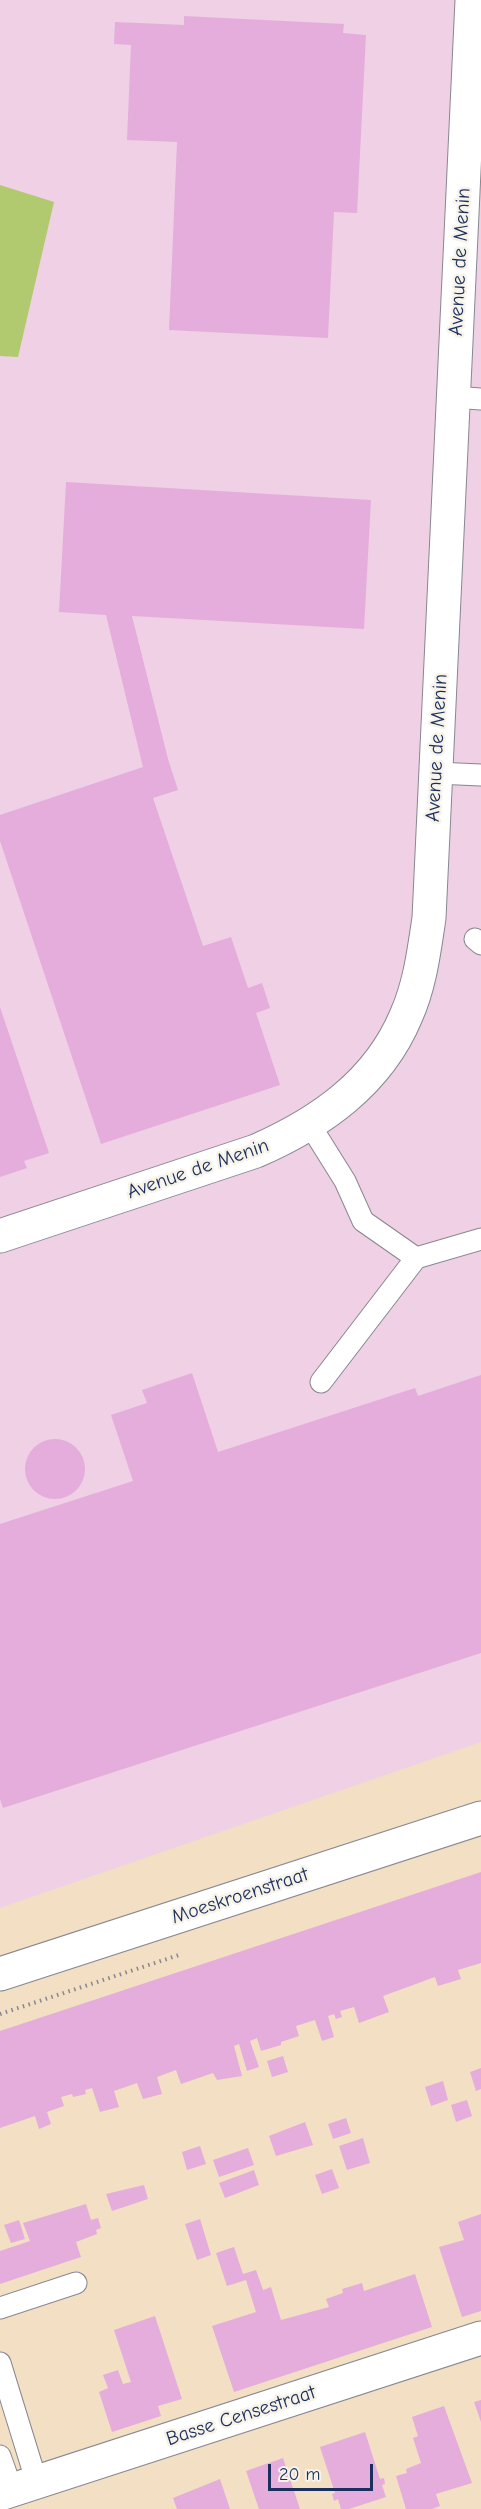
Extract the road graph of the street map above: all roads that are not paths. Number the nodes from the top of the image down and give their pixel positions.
1 (472, 0) edge
2 (467, 398) edge
3 (436, 773) junction
4 (481, 775) edge
5 (310, 1125) junction
6 (0, 1236) edge
7 (481, 1239) edge
8 (416, 1258) junction
9 (321, 1382) dead end
10 (481, 1818) edge
11 (0, 1974) edge
12 (76, 2283) dead end
13 (0, 2308) edge
14 (481, 2338) edge
15 (0, 2363) edge
16 (0, 2456) edge
17 (16, 2489) edge

1 - 2 street, Avenue de Menin
2 - 3 street, Avenue de Menin
3 - 4 lane
3 - 5 street, Avenue de Menin
5 - 6 street, Avenue de Menin
5 - 8 lane
7 - 8 lane
8 - 9 lane
10 - 11 street, Moeskroenstraat
12 - 13 lane
14 - 17 street, Basse Censestraat
15 - 17 lane
16 - 17 lane

